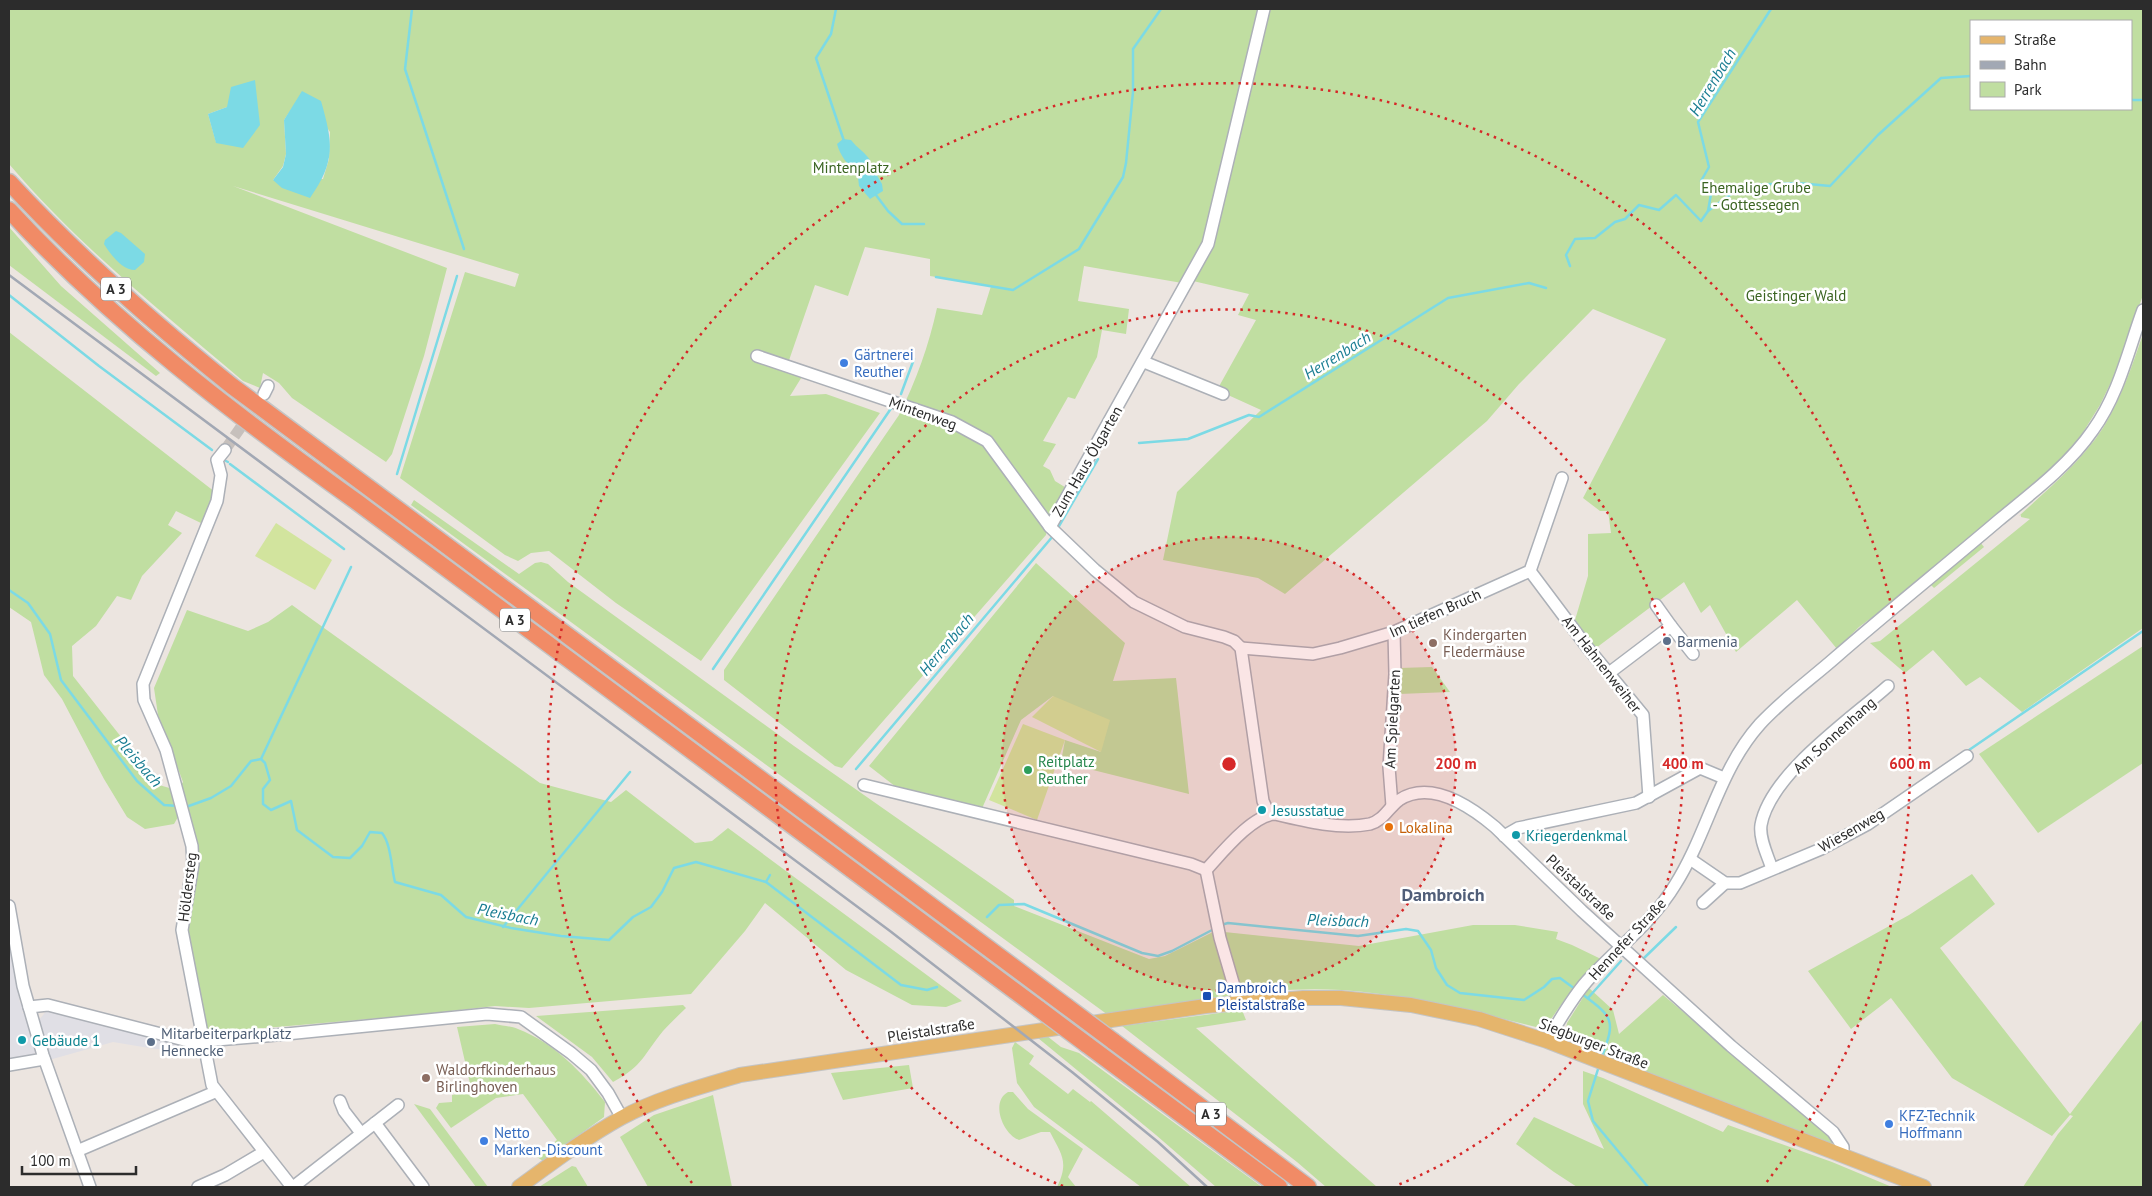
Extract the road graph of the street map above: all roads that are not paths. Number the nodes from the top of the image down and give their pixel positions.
1 (1264, 9) edge
2 (9, 182) edge
3 (9, 210) edge
4 (2143, 310) edge
5 (757, 356) dead end
6 (1144, 362) junction
7 (1223, 394) dead end
8 (225, 450) tunnel mouth
9 (1562, 478) dead end
10 (1050, 527) junction
11 (1530, 570) junction
12 (1656, 605) dead end
13 (1671, 626) junction
14 (1394, 632) junction
15 (1241, 648) junction
16 (1693, 654) dead end
17 (1609, 673) junction
18 (1888, 686) dead end
19 (1967, 756) dead end
20 (1724, 778) junction
21 (864, 785) dead end
22 (1648, 798) junction
23 (1392, 806) junction
24 (1269, 814) junction
25 (1504, 836) junction
26 (1690, 859) junction
27 (1772, 869) junction
28 (1206, 870) junction
29 (1726, 883) junction
30 (1703, 903) dead end
31 (9, 906) edge
32 (1621, 947) junction
33 (1238, 1003) junction
34 (29, 1007) junction
35 (202, 1041) junction
36 (1547, 1041) junction
37 (44, 1059) junction
38 (9, 1065) edge
39 (216, 1092) junction
40 (340, 1101) dead end
41 (398, 1105) dead end
42 (622, 1118) junction
43 (375, 1123) junction
44 (361, 1133) junction
45 (77, 1151) junction
46 (264, 1152) junction
47 (1843, 1155) junction
48 (90, 1187) edge
49 (198, 1187) edge
50 (293, 1187) edge
51 (423, 1187) edge
52 (519, 1187) edge
53 (1279, 1187) edge
54 (1308, 1187) edge
55 (1924, 1187) edge

1 - 6 street, Zum Haus Ölgarten
2 - 54 highway, A 3, bridge
3 - 53 highway, A 3, bridge
4 - 20 street, Hennefer Straße
5 - 10 street, Mintenweg
6 - 7 street
6 - 10 street, Zum Haus Ölgarten
8 - 35 street, Höldersteg
9 - 11 street
10 - 15 street, Zum Haus Ölgarten
11 - 14 street, Im tiefen Bruch
11 - 17 street, Am Hahnenweiher
12 - 13 street
13 - 16 street
13 - 17 street
14 - 15 street, Im tiefen Bruch
14 - 23 street, Am Spielgarten
15 - 24 street
17 - 22 street, Am Hahnenweiher
18 - 27 street, Am Sonnenhang
19 - 27 street, Wiesenweg
20 - 22 street
20 - 26 street, Hennefer Straße
21 - 28 street
22 - 25 street
23 - 24 street, Pleistalstraße
23 - 25 street, Pleistalstraße
24 - 28 street
25 - 32 street, Pleistalstraße
26 - 29 street
26 - 32 street, Hennefer Straße
27 - 29 street, Wiesenweg
28 - 33 street
29 - 30 street
31 - 34 street
32 - 36 street, Hennefer Straße
32 - 47 street, Pleistalstraße
33 - 36 main road, Siegburger Straße
33 - 42 main road, Pleistalstraße
34 - 35 street
34 - 37 street
35 - 39 street, Höldersteg
35 - 42 street
36 - 47 main road, Siegburger Straße
37 - 38 street
37 - 45 street
39 - 45 street
39 - 46 street, Höldersteg
40 - 44 street
41 - 43 street
42 - 52 main road, Pleistalstraße
43 - 44 street
43 - 51 street
44 - 50 street
45 - 48 street
46 - 49 street
46 - 50 street, Höldersteg
47 - 55 main road, Siegburger Straße

